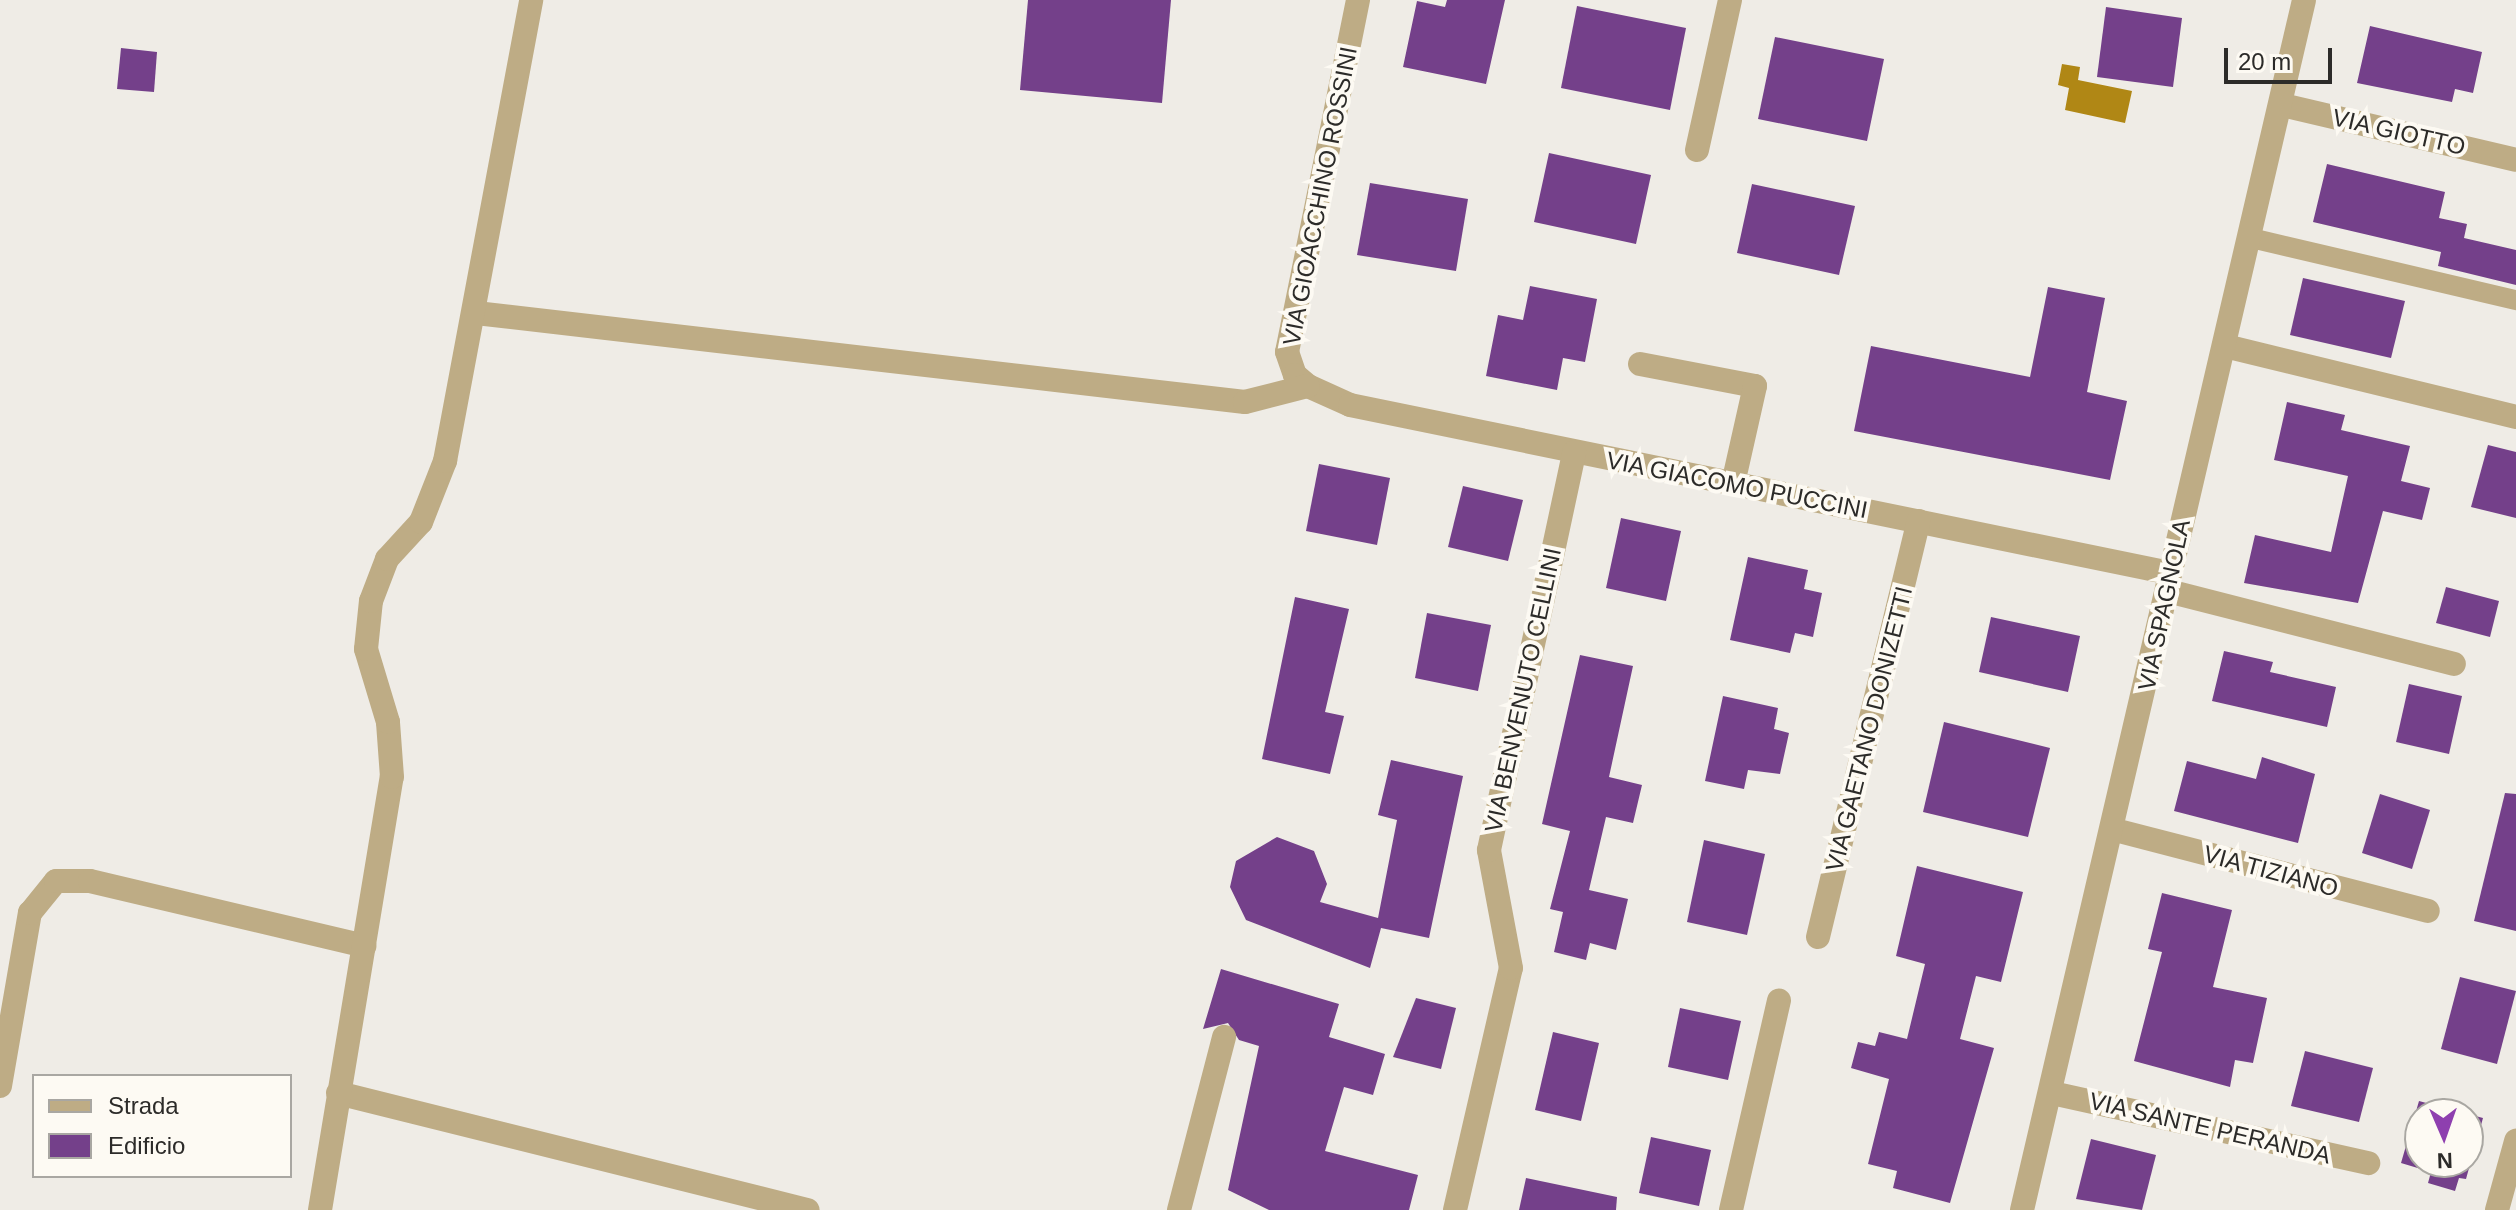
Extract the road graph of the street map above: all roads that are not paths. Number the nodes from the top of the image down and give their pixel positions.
1 (531, 0) edge
2 (1358, 0) edge
3 (1730, 0) edge
4 (2304, 0) edge
5 (2282, 105) junction
6 (1697, 150) dead end
7 (2516, 160) edge
8 (2251, 238) junction
9 (2516, 300) edge
10 (476, 313) junction
11 (2225, 346) junction
12 (1640, 364) dead end
13 (1308, 386) junction
14 (2516, 417) edge
15 (1574, 452) junction
16 (1733, 484) junction
17 (1919, 521) junction
18 (2169, 582) junction
19 (2454, 664) dead end
20 (2115, 830) junction
21 (2428, 911) dead end
22 (1818, 937) dead end
23 (364, 946) junction
24 (1779, 1000) dead end
25 (1224, 1037) dead end
26 (0, 1086) edge
27 (338, 1093) junction
28 (2052, 1093) junction
29 (2515, 1151) edge
30 (2368, 1163) dead end
31 (320, 1210) edge
32 (808, 1210) edge
33 (1179, 1210) edge
34 (1455, 1210) edge
35 (1731, 1210) edge
36 (2022, 1210) edge
37 (2497, 1210) edge

1 - 10 street
2 - 13 street, VIA GIOACCHINO ROSSINI
3 - 6 street
4 - 5 street, VIA SPAGNOLA
5 - 7 street, VIA GIOTTO
5 - 8 street, VIA SPAGNOLA
8 - 9 lane
8 - 11 street, VIA SPAGNOLA
10 - 13 street
10 - 23 street
11 - 14 street
11 - 18 street, VIA SPAGNOLA
12 - 16 street
13 - 15 street, VIA GIACOMO PUCCINI
15 - 16 street, VIA GIACOMO PUCCINI
15 - 34 street, VIA BENVENUTO CELLINI
16 - 17 street, VIA GIACOMO PUCCINI
17 - 18 street, VIA GIACOMO PUCCINI
17 - 22 street, VIA GAETANO DONIZETTI
18 - 19 street, VIA GIACOMO PUCCINI
18 - 20 street, VIA SPAGNOLA
20 - 21 street, VIA TIZIANO
20 - 28 street, VIA SPAGNOLA
23 - 26 street
23 - 27 street
24 - 35 street
25 - 33 street
27 - 31 street
27 - 32 street
28 - 30 street, VIA SANTE PERANDA
28 - 36 street, VIA SPAGNOLA
29 - 37 street

